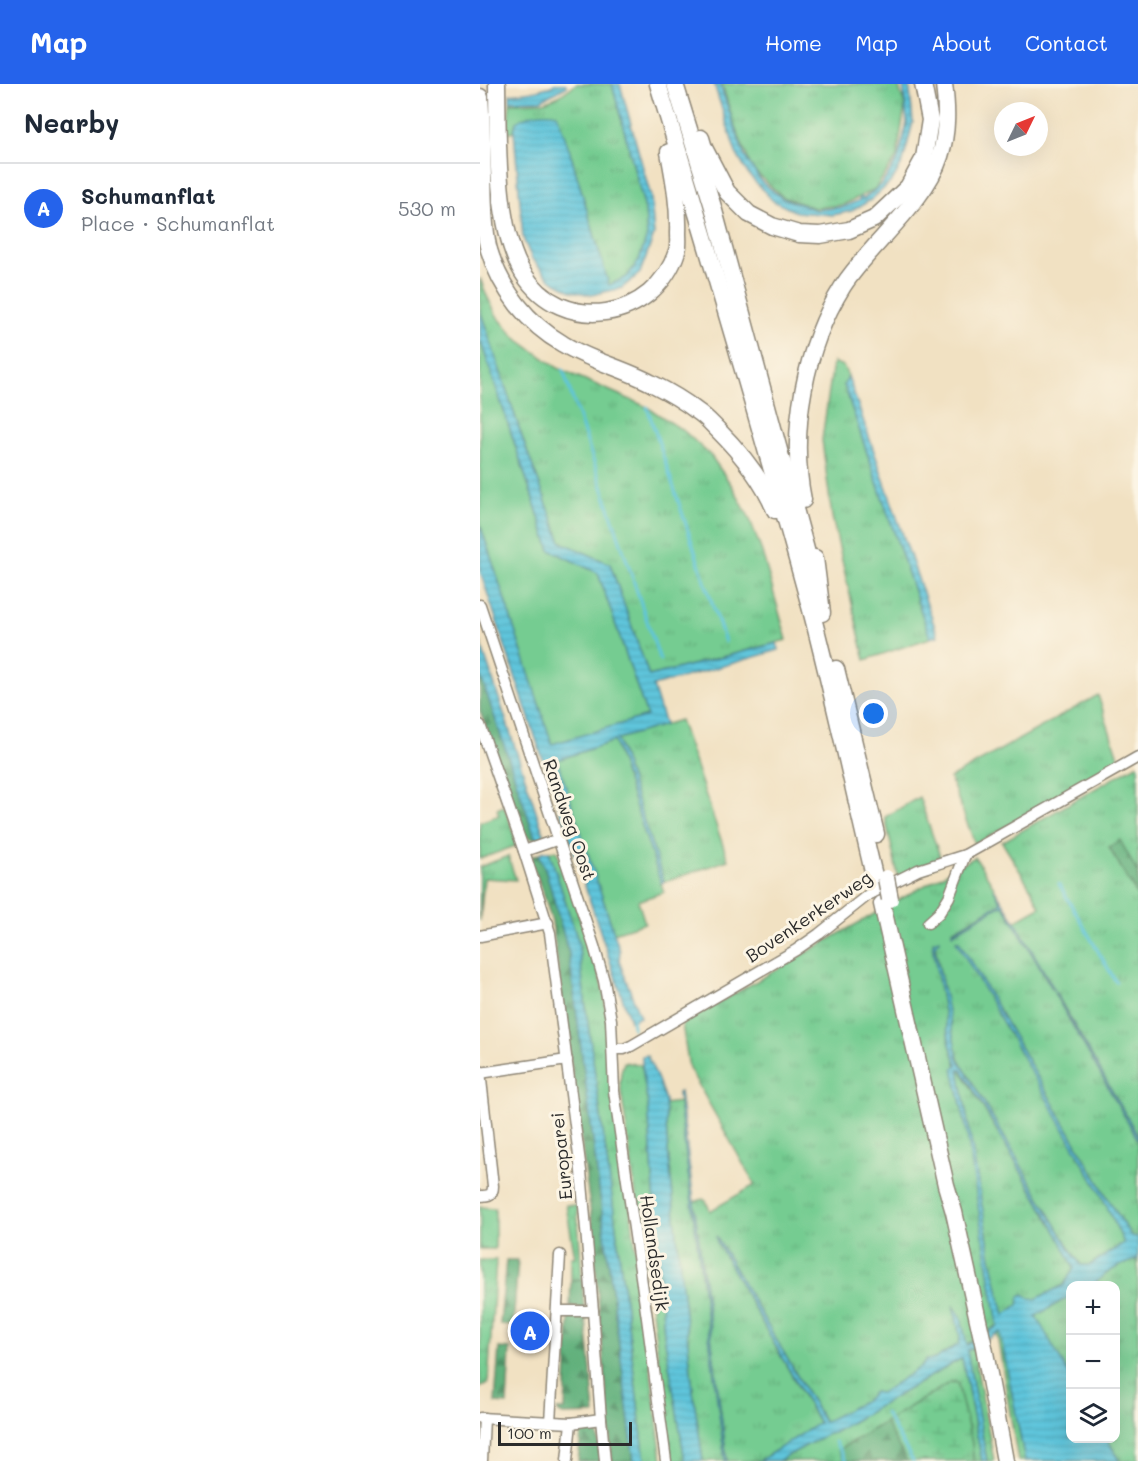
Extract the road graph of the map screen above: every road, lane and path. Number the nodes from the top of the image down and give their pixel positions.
1 (485, 84) edge
2 (491, 84) edge
3 (497, 84) edge
4 (504, 84) edge
5 (675, 84) edge
6 (681, 84) edge
7 (923, 84) edge
8 (944, 84) edge
9 (660, 92) edge
10 (480, 97) edge
11 (498, 136) junction
12 (480, 605) edge
13 (817, 613) junction
14 (480, 728) edge
15 (1138, 757) edge
16 (559, 839) junction
17 (524, 851) junction
18 (965, 855) junction
19 (548, 923) junction
20 (928, 923) dead end
21 (480, 936) edge
22 (613, 1049) junction
23 (567, 1060) junction
24 (480, 1072) edge
25 (480, 1196) edge
26 (560, 1255) dead end
27 (557, 1311) junction
28 (593, 1311) junction
29 (482, 1418) edge
30 (600, 1419) junction
31 (550, 1422) junction
32 (571, 1423) junction
33 (482, 1461) edge
34 (567, 1461) edge
35 (605, 1461) edge
36 (666, 1461) edge
37 (1005, 1461) edge

1 - 10 highway
2 - 11 highway
3 - 11 highway
4 - 11 highway
5 - 13 highway
6 - 7 highway
8 - 13 highway
9 - 11 highway
9 - 13 highway
10 - 13 highway
12 - 16 street, Randweg Oost
13 - 37 highway
14 - 17 street, Europarei
15 - 18 street, Bovenkerkerweg
16 - 17 street
16 - 22 street, Randweg Oost
17 - 19 street, Europarei
18 - 20 street
18 - 22 street, Bovenkerkerweg
19 - 21 street
19 - 23 street, Europarei
22 - 36 street, Hollandsedijk
23 - 24 street
23 - 28 street, Europarei
24 - 25 street
26 - 27 street
27 - 28 street
27 - 31 street
28 - 30 street, Europarei
29 - 31 street
29 - 33 street
30 - 32 street
30 - 35 street, Europarei
31 - 32 street
32 - 34 street

